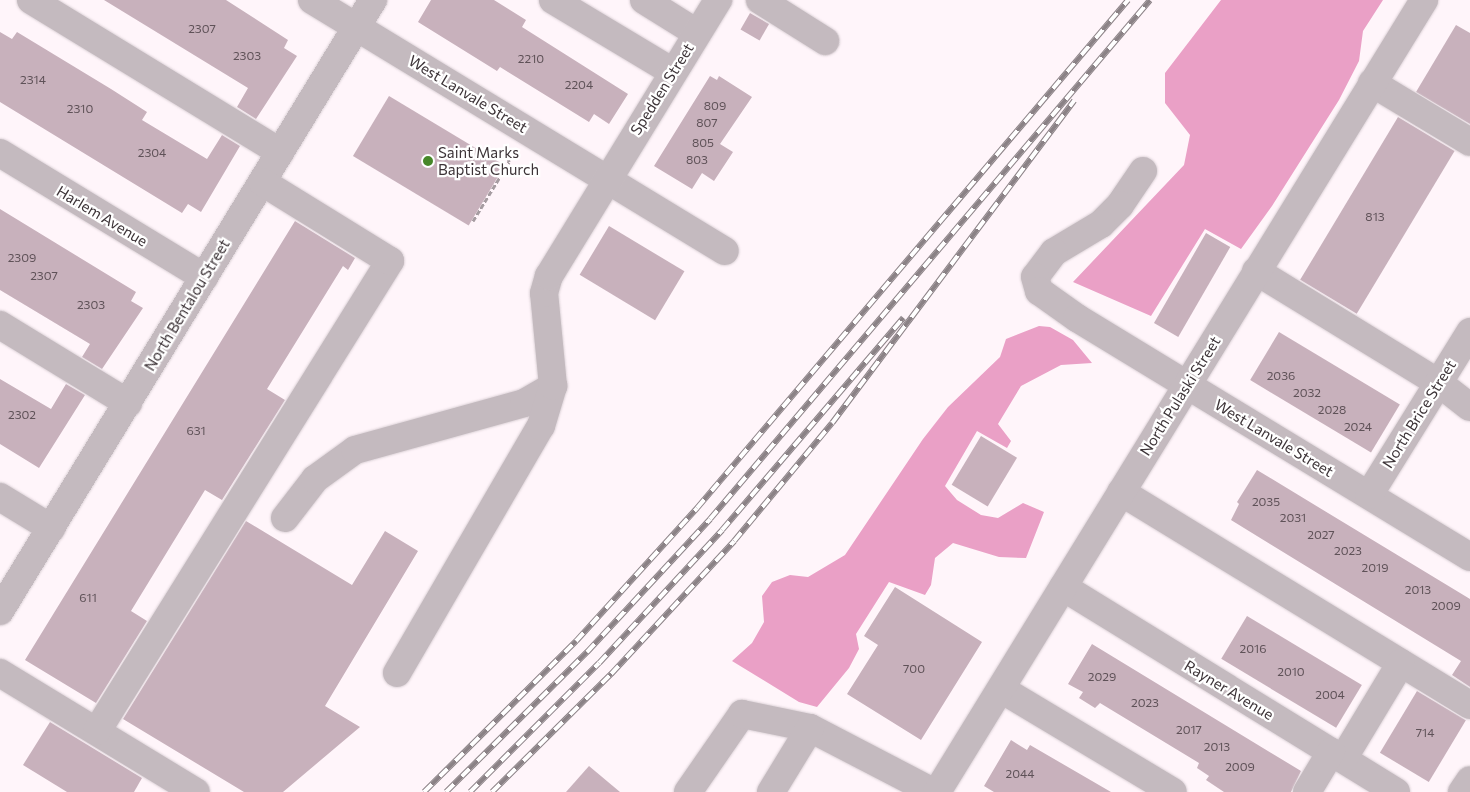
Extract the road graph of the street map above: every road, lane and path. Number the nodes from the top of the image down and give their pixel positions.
1 (30, 0) edge
2 (312, 0) edge
3 (373, 0) edge
4 (553, 0) edge
5 (644, 0) edge
6 (718, 0) edge
7 (1424, 0) edge
8 (775, 4) edge
9 (357, 27) junction
10 (697, 33) junction
11 (825, 41) dead end
12 (674, 72) junction
13 (1372, 84) junction
14 (1470, 142) edge
15 (507, 150) dead end
16 (280, 152) junction
17 (0, 153) edge
18 (1143, 171) dead end
19 (606, 179) junction
20 (262, 182) junction
21 (473, 221) dead end
22 (725, 251) dead end
23 (1256, 271) junction
24 (204, 277) junction
25 (0, 325) edge
26 (1470, 332) edge
27 (1439, 383) junction
28 (1186, 384) junction
29 (553, 386) junction
30 (128, 402) junction
31 (1470, 407) edge
32 (1121, 492) junction
33 (1368, 495) junction
34 (0, 497) edge
35 (285, 518) dead end
36 (51, 528) junction
37 (1470, 557) edge
38 (1062, 587) junction
39 (0, 611) edge
40 (1401, 663) junction
41 (0, 673) edge
42 (397, 673) dead end
43 (1001, 689) junction
44 (1470, 705) edge
45 (810, 728) junction
46 (97, 731) junction
47 (1337, 755) junction
48 (1470, 780) edge
49 (196, 792) edge
50 (688, 792) edge
51 (771, 792) edge
52 (933, 792) edge
53 (937, 792) edge
54 (1173, 792) edge
55 (1307, 792) edge
56 (1396, 792) edge
57 (1462, 792) edge

1 - 16 street
2 - 9 street, West Lanvale Street
3 - 9 street, North Bentalou Street
4 - 12 street
5 - 10 street
6 - 10 street, Spedden Street
7 - 13 street, North Pulaski Street
8 - 11 street
9 - 16 street, North Bentalou Street
9 - 19 street, West Lanvale Street
10 - 12 street, Spedden Street
12 - 19 street, Spedden Street
13 - 14 street
13 - 23 street, North Pulaski Street
15 - 21 path
16 - 20 street, North Bentalou Street
17 - 24 street, Harlem Avenue
18 - 28 street, West Lanvale Street
19 - 22 street, West Lanvale Street
19 - 29 street, Spedden Street
20 - 24 street, North Bentalou Street
20 - 46 street
23 - 27 street
23 - 28 street, North Pulaski Street
24 - 30 street, North Bentalou Street
25 - 30 street
26 - 27 street, North Brice Street
27 - 31 street
27 - 33 street, North Brice Street
28 - 32 street, North Pulaski Street
28 - 33 street, West Lanvale Street
29 - 35 street
29 - 42 street
30 - 36 street, North Bentalou Street
32 - 38 street, North Pulaski Street
32 - 40 street
33 - 37 street, West Lanvale Street
34 - 36 street
36 - 39 street, North Bentalou Street
38 - 43 street, North Pulaski Street
38 - 47 street, Rayner Avenue
40 - 44 street
40 - 47 street
41 - 46 street
43 - 53 street, North Pulaski Street
43 - 54 street
45 - 50 street
45 - 51 street
45 - 52 street
46 - 49 street
47 - 55 street
47 - 56 street, Rayner Avenue
48 - 57 street

